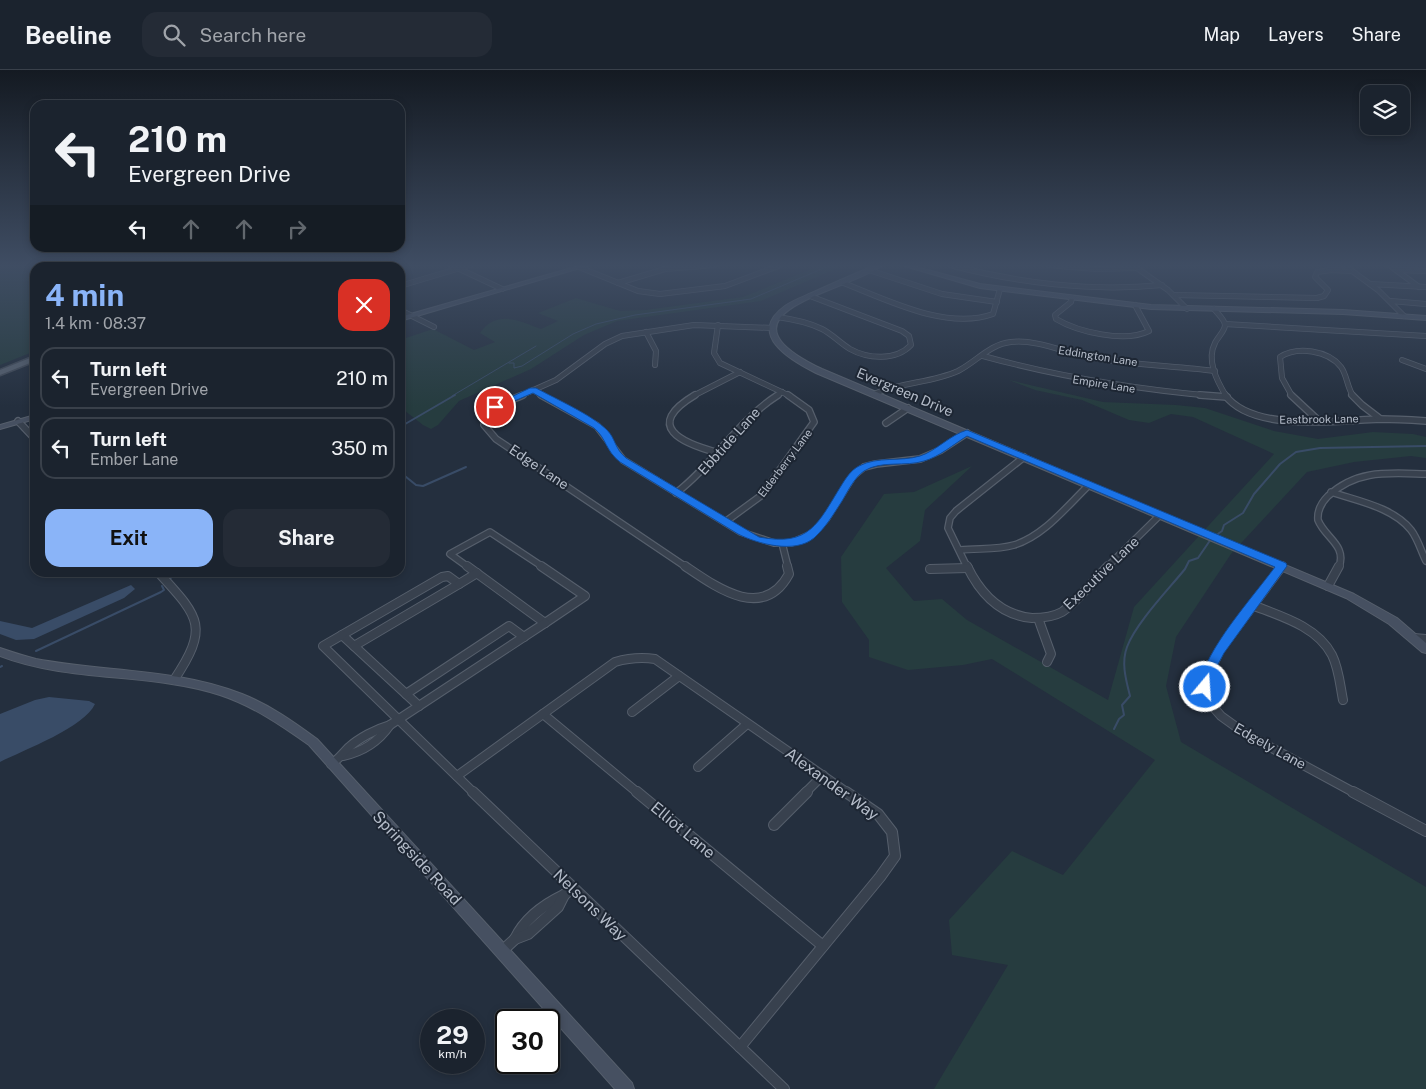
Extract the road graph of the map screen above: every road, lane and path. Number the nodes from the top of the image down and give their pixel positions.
1 (405, 313) edge
2 (423, 313) edge
3 (781, 313) edge
4 (853, 313) edge
5 (928, 313) edge
6 (993, 313) edge
7 (1058, 313) edge
8 (1139, 313) edge
9 (1216, 313) edge
10 (1351, 313) edge
11 (1401, 313) edge
12 (411, 316) junction
13 (1404, 316) junction
14 (777, 317) junction
15 (405, 318) edge
16 (1426, 318) edge
17 (1225, 324) junction
18 (718, 325) junction
19 (434, 327) dead end
20 (773, 328) junction
21 (646, 332) junction
22 (1426, 336) edge
23 (30, 356) edge
24 (983, 356) junction
25 (30, 360) edge
26 (1402, 360) dead end
27 (655, 364) dead end
28 (0, 368) edge
29 (1426, 369) edge
30 (1215, 371) junction
31 (740, 372) junction
32 (0, 373) edge
33 (533, 390) junction
34 (782, 392) junction
35 (874, 394) junction
36 (1227, 397) junction
37 (908, 408) junction
38 (30, 418) edge
39 (1380, 418) junction
40 (1319, 421) junction
41 (1426, 421) edge
42 (18, 422) junction
43 (886, 423) dead end
44 (0, 427) edge
45 (967, 433) junction
46 (30, 434) edge
47 (719, 453) junction
48 (1024, 457) junction
49 (1426, 474) edge
50 (1089, 485) junction
51 (1331, 492) junction
52 (676, 493) junction
53 (1160, 515) junction
54 (725, 522) junction
55 (782, 543) junction
56 (960, 550) junction
57 (1426, 560) edge
58 (1282, 566) junction
59 (968, 568) junction
60 (930, 569) dead end
61 (477, 573) junction
62 (163, 577) edge
63 (459, 584) junction
64 (1328, 586) junction
65 (1252, 605) junction
66 (1038, 618) junction
67 (545, 623) junction
68 (342, 635) junction
69 (524, 637) junction
70 (1414, 638) junction
71 (1426, 639) edge
72 (354, 646) junction
73 (1426, 649) edge
74 (0, 652) edge
75 (1048, 662) dead end
76 (679, 676) junction
77 (174, 680) junction
78 (406, 694) junction
79 (1343, 700) dead end
80 (419, 706) junction
81 (632, 712) dead end
82 (543, 714) junction
83 (399, 719) junction
84 (748, 724) junction
85 (337, 760) junction
86 (698, 767) dead end
87 (823, 775) junction
88 (457, 776) junction
89 (774, 825) dead end
90 (1426, 831) edge
91 (568, 891) junction
92 (823, 946) junction
93 (502, 951) junction
94 (740, 1047) junction
95 (626, 1089) edge
96 (784, 1089) edge

1 - 12 street
2 - 12 street
3 - 14 street
4 - 14 street
5 - 6 street
7 - 8 street
9 - 17 street
10 - 13 street
11 - 13 street
12 - 15 street
12 - 19 street
13 - 16 street
14 - 20 street
17 - 22 street
17 - 30 street
18 - 20 street, Edge Lane
18 - 21 street, Edge Lane
18 - 31 street, Elderberry Lane
20 - 35 street, Evergreen Drive
21 - 27 street
21 - 33 street, Edge Lane
23 - 28 main road
24 - 30 street, Eddington Lane
24 - 35 street, Eddington Lane
24 - 36 street, Empire Lane
25 - 32 main road
26 - 29 street
30 - 36 street
31 - 34 street, Elderberry Lane
31 - 47 street
33 - 52 street
33 - 55 street, Edge Lane
34 - 47 street, Ebbtide Lane
34 - 54 street, Elderberry Lane
35 - 37 street, Evergreen Drive
36 - 40 street, Eastbrook Lane
37 - 43 street
37 - 45 street, Evergreen Drive
38 - 42 street
39 - 40 street, Eastbrook Lane
39 - 40 street
39 - 41 street, Eastbrook Lane
42 - 44 street
42 - 46 street
45 - 48 street, Evergreen Drive
45 - 55 street
47 - 52 street, Ebbtide Lane
48 - 50 street, Evergreen Drive
48 - 56 street, Executive Lane
49 - 51 street
50 - 53 street, Evergreen Drive
50 - 56 street
51 - 57 street
51 - 64 street
52 - 54 street
53 - 58 street, Evergreen Drive
53 - 66 street, Executive Lane
54 - 55 street
56 - 59 street, Executive Lane
58 - 64 street, Evergreen Drive
58 - 65 street, Edgely Lane
59 - 60 street
59 - 66 street, Executive Lane
61 - 63 street
61 - 67 street
61 - 67 street
62 - 77 street
63 - 68 street
63 - 72 street
64 - 70 street, Evergreen Drive
65 - 79 street
65 - 90 street, Edgely Lane
66 - 75 street
67 - 69 street
68 - 72 street
68 - 83 street, Nelsons Way
69 - 78 street
69 - 80 street
70 - 71 street
70 - 73 street, Evergreen Drive
72 - 78 street
74 - 77 street, Springside Road
76 - 81 street
76 - 82 street, Alexander Way
76 - 84 street, Alexander Way
77 - 85 street, Springside Road
78 - 80 street
80 - 83 street
82 - 88 street
82 - 92 street, Elliot Lane
83 - 85 street
83 - 88 street, Nelsons Way
84 - 86 street
84 - 87 street, Alexander Way
85 - 93 street, Springside Road
87 - 89 street
87 - 92 street, Alexander Way
88 - 91 street, Nelsons Way
91 - 93 street
91 - 94 street, Nelsons Way
92 - 94 street, Alexander Way
93 - 95 street, Springside Road
94 - 96 street, Nelsons Way

